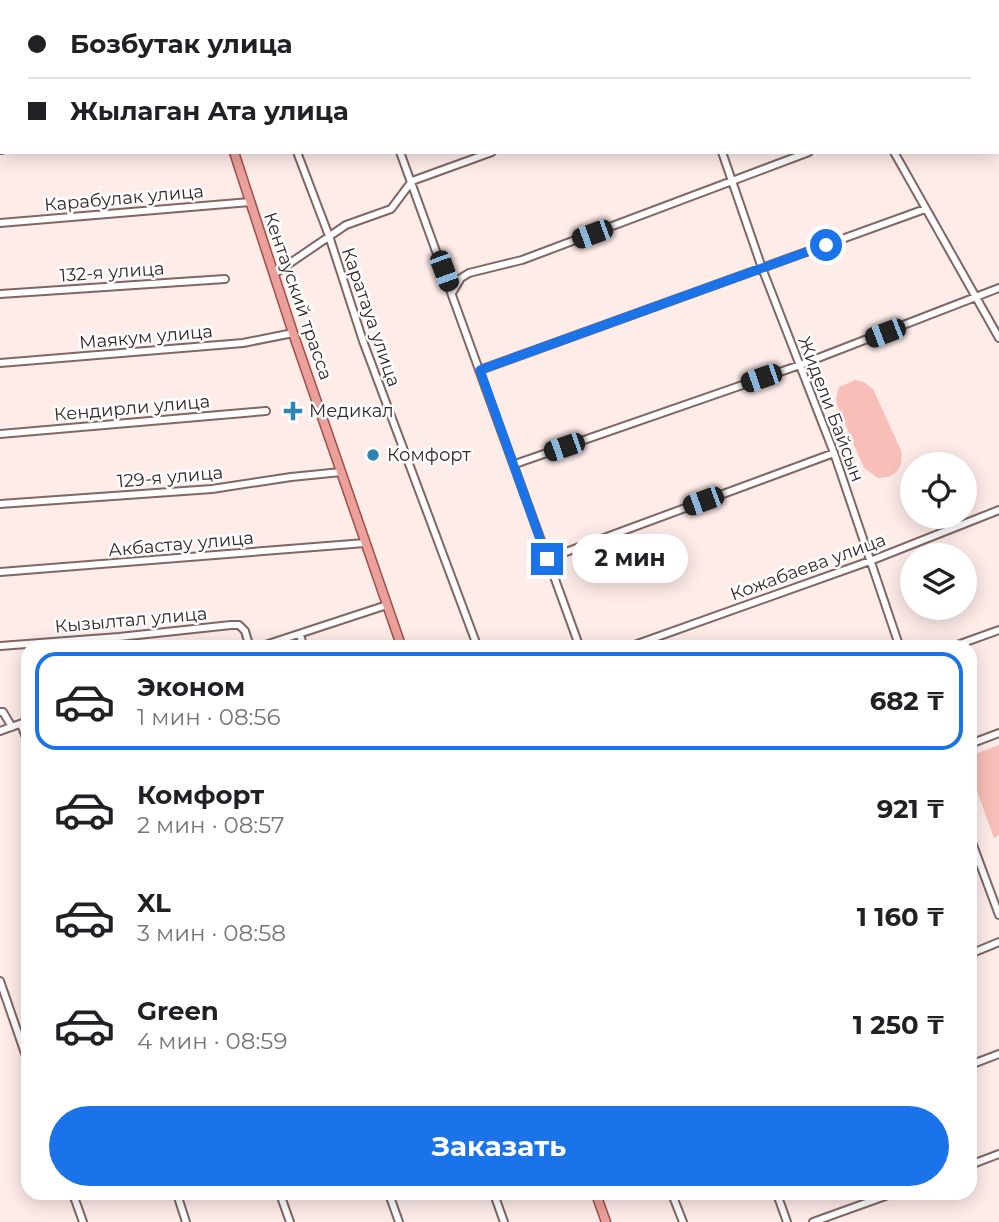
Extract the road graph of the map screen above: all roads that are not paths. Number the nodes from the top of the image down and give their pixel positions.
1 (235, 154) edge
2 (298, 154) edge
3 (401, 154) edge
4 (486, 154) edge
5 (723, 154) edge
6 (804, 154) edge
7 (895, 154) edge
8 (412, 181) junction
9 (732, 182) junction
10 (250, 202) junction
11 (925, 209) junction
12 (0, 223) edge
13 (328, 236) junction
14 (762, 268) junction
15 (274, 274) junction
16 (225, 279) dead end
17 (999, 288) edge
18 (452, 293) junction
19 (0, 294) edge
20 (975, 299) junction
21 (293, 333) junction
22 (999, 338) edge
23 (0, 363) edge
24 (800, 365) junction
25 (480, 370) junction
26 (266, 411) dead end
27 (0, 434) edge
28 (834, 453) junction
29 (515, 464) junction
30 (341, 472) junction
31 (0, 504) edge
32 (999, 510) edge
33 (365, 543) junction
34 (547, 559) junction
35 (870, 561) junction
36 (0, 572) edge
37 (387, 605) junction
38 (999, 629) edge
39 (300, 635) junction
40 (66, 640) edge
41 (248, 640) edge
42 (283, 640) edge
43 (302, 640) edge
44 (399, 640) edge
45 (475, 640) edge
46 (577, 640) edge
47 (648, 640) edge
48 (897, 640) edge
49 (970, 640) edge
50 (21, 644) edge
51 (0, 646) edge
52 (0, 712) edge
53 (21, 724) edge
54 (12, 727) junction
55 (0, 731) edge
56 (999, 733) edge
57 (977, 741) edge
58 (977, 860) edge
59 (999, 915) edge
60 (999, 942) edge
61 (977, 951) edge
62 (0, 981) edge
63 (21, 1042) edge
64 (999, 1054) edge
65 (977, 1062) edge
66 (999, 1154) edge
67 (977, 1162) edge
68 (75, 1200) edge
69 (179, 1200) edge
70 (283, 1200) edge
71 (391, 1200) edge
72 (496, 1200) edge
73 (598, 1200) edge
74 (674, 1200) edge
75 (779, 1200) edge
76 (874, 1200) edge
77 (83, 1222) edge
78 (186, 1222) edge
79 (290, 1222) edge
80 (400, 1222) edge
81 (504, 1222) edge
82 (606, 1222) edge
83 (683, 1222) edge
84 (787, 1222) edge
85 (813, 1222) edge

1 - 10 main road, Кентауский трасса
2 - 13 street, Каратауа улица
3 - 8 street
4 - 8 street
5 - 9 street, Жидели Байсын
6 - 9 street
7 - 11 street
8 - 13 street
8 - 18 street
9 - 14 street, Жидели Байсын
9 - 18 street
10 - 12 street, Карабулак улица
10 - 15 main road, Кентауский трасса
11 - 14 street
11 - 20 street
13 - 15 street
13 - 45 street, Каратауа улица
14 - 24 street, Жидели Байсын
14 - 25 street
15 - 21 main road, Кентауский трасса
16 - 19 street, 132-я улица
17 - 20 street
18 - 25 street
20 - 22 street
20 - 24 street
21 - 23 street, Маякум улица
21 - 30 main road, Кентауский трасса
24 - 28 street, Жидели Байсын
24 - 29 street
25 - 29 street
26 - 27 street, Кендирли улица
28 - 34 street
28 - 35 street, Жидели Байсын
29 - 34 street
30 - 31 street, 129-я улица
30 - 33 main road, Кентауский трасса
32 - 35 street, Кожабаева улица
33 - 36 street, Акбастау улица
33 - 37 main road, Кентауский трасса
34 - 46 street
35 - 47 street, Кожабаева улица
35 - 48 street, Жидели Байсын
37 - 39 street
37 - 44 main road, Кентауский трасса
38 - 49 street
39 - 42 street
39 - 43 street
40 - 41 street, Кызылтал улица
50 - 51 street, Кызылтал улица
52 - 54 street
53 - 54 street
54 - 55 street
56 - 57 street
58 - 59 street
60 - 61 street
62 - 63 street
64 - 65 street
66 - 67 street
68 - 77 street
69 - 78 street
70 - 79 street
71 - 80 street
72 - 81 street
73 - 82 main road
74 - 83 street
75 - 84 street
76 - 85 street

